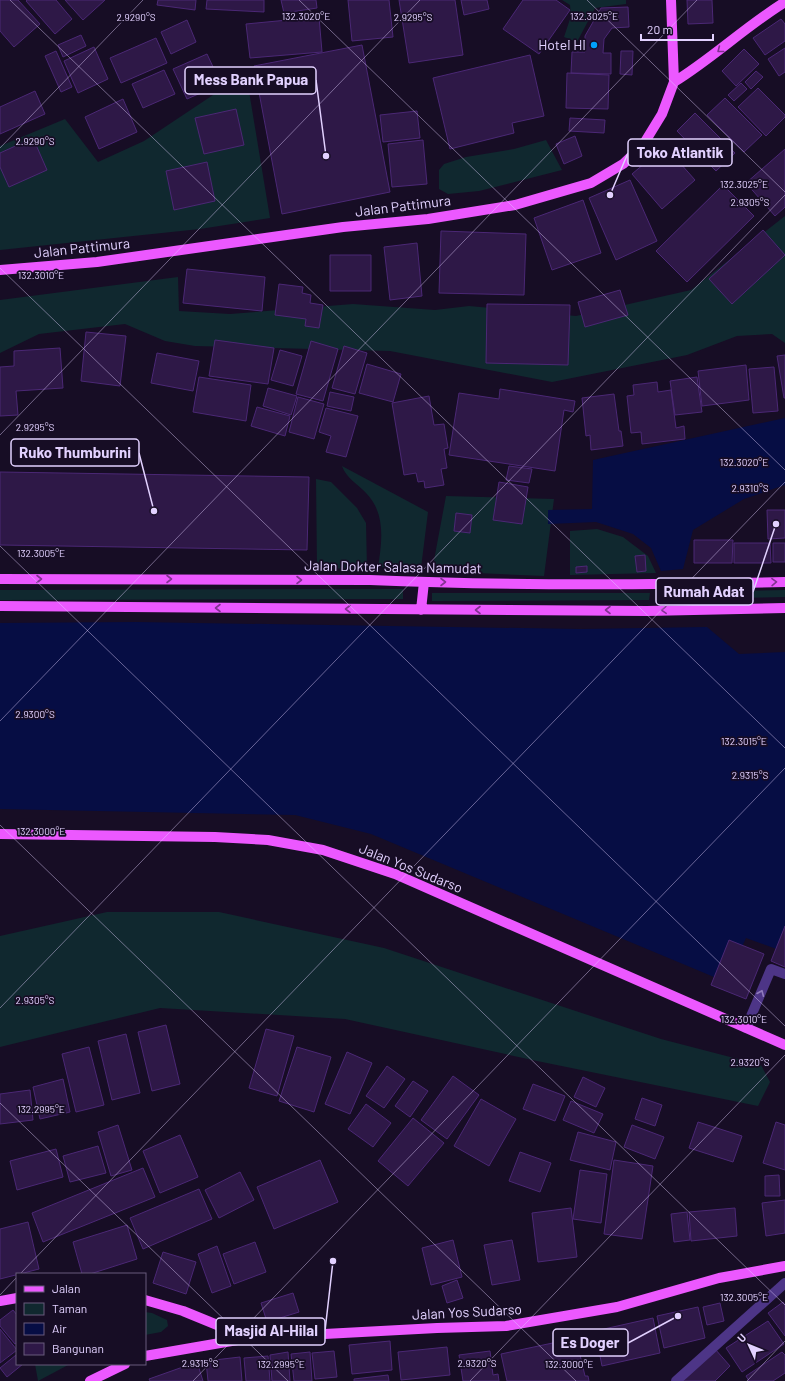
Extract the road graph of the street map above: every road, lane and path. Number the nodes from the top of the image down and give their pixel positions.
1 (670, 0) edge
2 (785, 2) edge
3 (674, 82) junction
4 (0, 270) edge
5 (0, 579) edge
6 (424, 582) junction
7 (785, 582) edge
8 (0, 606) edge
9 (785, 608) edge
10 (421, 610) junction
11 (0, 834) edge
12 (785, 974) edge
13 (746, 1028) junction
14 (785, 1044) edge
15 (785, 1266) edge
16 (785, 1283) edge
17 (16, 1298) edge
18 (146, 1300) edge
19 (0, 1301) edge
20 (249, 1338) junction
21 (146, 1356) edge
22 (123, 1365) edge
23 (90, 1381) edge
24 (676, 1381) edge

1 - 3 main road, Jalan Pattimura
2 -> 3 main road
3 - 4 main road, Jalan Pattimura
5 -> 6 main road, Jalan Dokter Salasa Namudat
6 -> 7 main road, Jalan Dokter Salasa Namudat
6 - 10 main road
10 -> 8 main road
9 -> 10 main road
11 - 13 main road, Jalan Yos Sudarso
13 -> 12 street
13 - 14 main road, Jalan Yos Sudarso
15 - 20 main road, Jalan Yos Sudarso
16 - 24 street
17 - 19 main road
18 - 20 main road
20 - 21 main road, Jalan Yos Sudarso
22 - 23 main road

